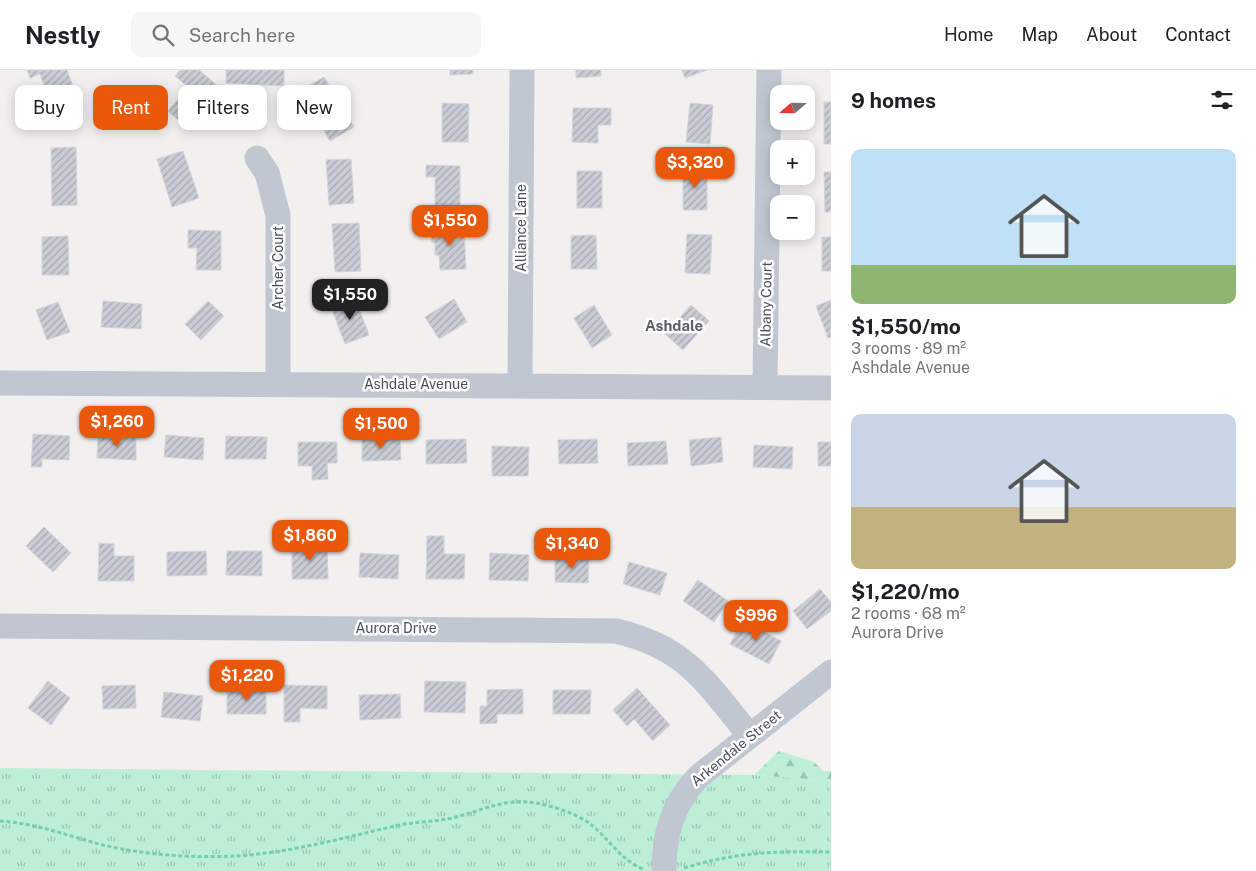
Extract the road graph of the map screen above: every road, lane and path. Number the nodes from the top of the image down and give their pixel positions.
1 (522, 70) edge
2 (769, 70) edge
3 (257, 158) dead end
4 (0, 383) edge
5 (278, 383) junction
6 (520, 385) junction
7 (765, 387) junction
8 (831, 388) edge
9 (0, 626) edge
10 (831, 672) edge
11 (750, 736) junction
12 (0, 821) edge
13 (831, 852) edge
14 (646, 871) edge
15 (664, 871) edge
16 (676, 871) edge

1 - 6 street, Alliance Lane
2 - 7 street, Albany Court
3 - 5 street, Archer Court
4 - 5 street, Ashdale Avenue
5 - 6 street, Ashdale Avenue
6 - 7 street, Ashdale Avenue
7 - 8 street, Ashdale Avenue
9 - 11 street, Aurora Drive
10 - 11 street, Arkendale Street
11 - 15 street, Arkendale Street
12 - 14 path
13 - 16 path

